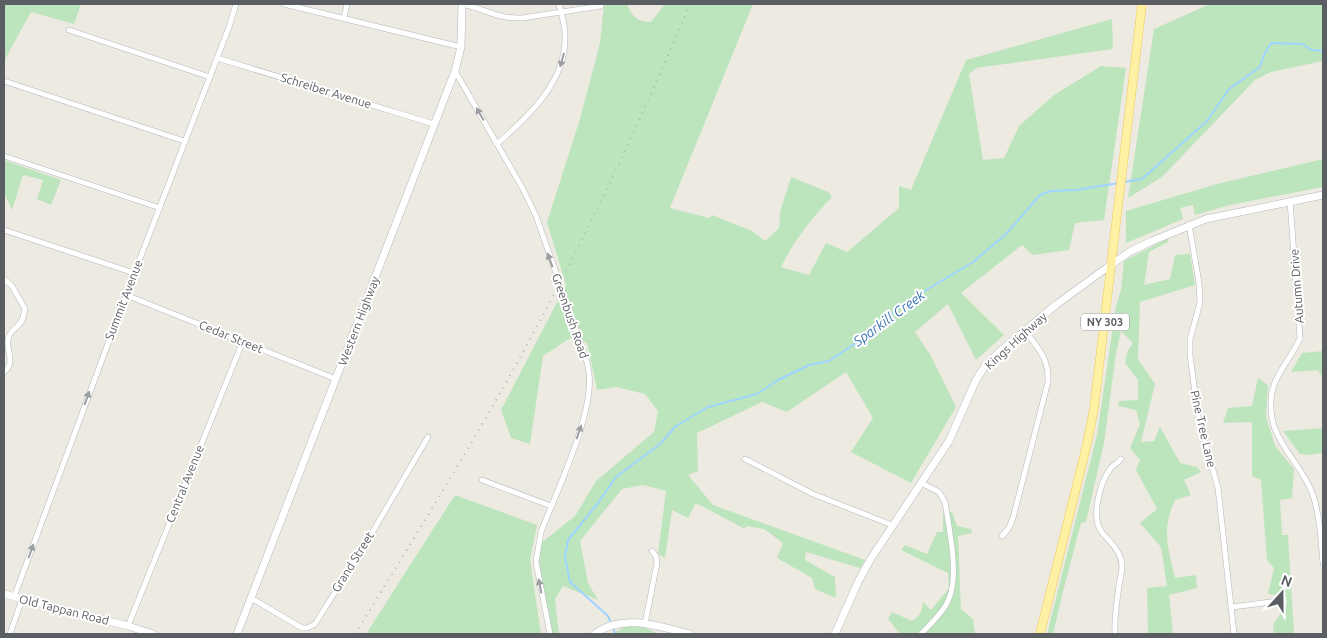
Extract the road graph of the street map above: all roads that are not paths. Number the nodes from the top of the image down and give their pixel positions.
1 (236, 4) edge
2 (284, 4) edge
3 (347, 4) edge
4 (462, 4) edge
5 (560, 4) edge
6 (1142, 4) edge
7 (601, 6) dead end
8 (561, 12) junction
9 (344, 18) junction
10 (69, 30) dead end
11 (461, 46) junction
12 (217, 58) junction
13 (455, 71) junction
14 (210, 77) junction
15 (4, 82) edge
16 (434, 124) junction
17 (184, 141) junction
18 (497, 144) junction
19 (4, 156) edge
20 (1323, 195) edge
21 (1290, 201) junction
22 (160, 208) junction
23 (1189, 224) junction
24 (4, 230) edge
25 (1112, 264) junction
26 (134, 273) junction
27 (4, 279) edge
28 (126, 295) junction
29 (1025, 331) junction
30 (243, 341) junction
31 (4, 372) edge
32 (336, 379) junction
33 (428, 436) dead end
34 (745, 459) dead end
35 (1121, 460) dead end
36 (482, 480) dead end
37 (921, 483) junction
38 (551, 506) junction
39 (892, 526) junction
40 (1002, 536) dead end
41 (652, 551) dead end
42 (1323, 563) edge
43 (4, 594) edge
44 (14, 597) junction
45 (251, 598) junction
46 (22, 599) junction
47 (1279, 601) dead end
48 (1232, 607) junction
49 (645, 624) junction
50 (128, 626) junction
51 (10, 634) edge
52 (153, 634) edge
53 (238, 634) edge
54 (550, 634) edge
55 (595, 634) edge
56 (689, 634) edge
57 (834, 634) edge
58 (922, 634) edge
59 (1040, 634) edge
60 (1116, 634) edge
61 (1234, 634) edge

1 - 12 street, Summit Avenue
2 - 9 street
3 - 9 street
4 - 8 street
4 - 11 street, Western Highway
5 - 8 street
6 - 25 main road, NY 303
7 - 8 street
8 -> 18 street
9 - 11 street
10 - 14 street
11 - 13 street, Western Highway
12 - 14 street, Summit Avenue
12 - 16 street, Schreiber Avenue
13 - 16 street, Western Highway
18 -> 13 street, Greenbush Road
14 - 17 street, Summit Avenue
15 - 17 street
16 - 32 street, Western Highway
17 - 22 street, Summit Avenue
38 -> 18 street, Greenbush Road
19 - 22 street
20 - 21 street, Kings Highway
21 - 23 street, Kings Highway
21 - 42 street, Autumn Drive
22 - 26 street, Summit Avenue
23 - 25 street, Kings Highway
23 - 48 street, Pine Tree Lane
24 - 26 street
25 - 29 street, Kings Highway
25 - 59 main road, NY 303
26 - 28 street, Summit Avenue
27 - 31 street
28 - 30 street, Cedar Street
44 -> 28 street, Summit Avenue
29 - 37 street, Kings Highway
29 - 40 street
30 - 32 street, Cedar Street
30 - 50 street, Central Avenue
32 - 45 street, Western Highway
33 - 45 street, Grand Street
34 - 39 street
35 - 60 street
36 - 38 street
37 - 39 street, Kings Highway
37 - 58 street
54 -> 38 street, Greenbush Road
39 - 57 street, Kings Highway
41 - 49 street
43 - 44 street, Old Tappan Road
44 - 46 street, Old Tappan Road
45 - 53 street, Western Highway
46 - 50 street, Old Tappan Road
46 - 51 street
47 - 48 street
48 - 61 street, Pine Tree Lane
49 - 55 street
49 - 56 street
50 - 52 street, Old Tappan Road

